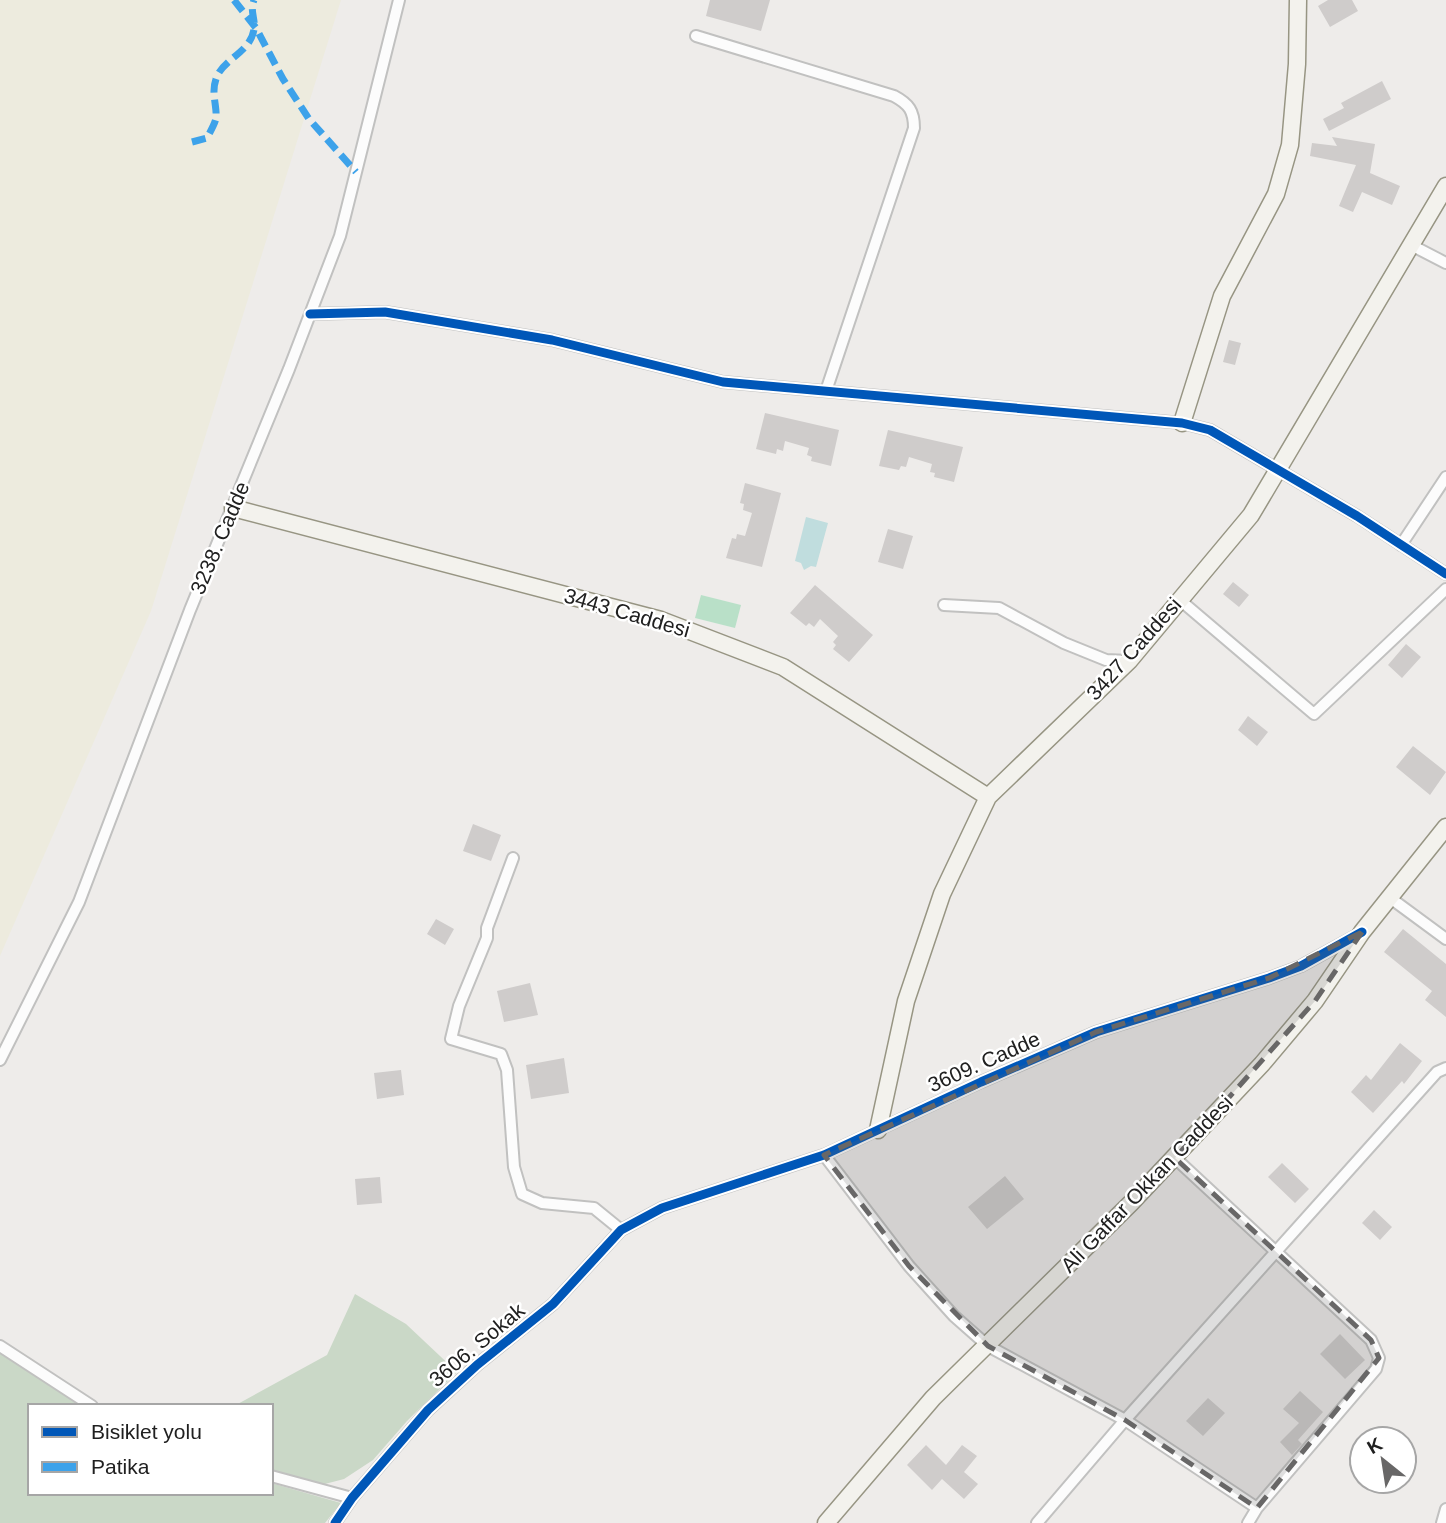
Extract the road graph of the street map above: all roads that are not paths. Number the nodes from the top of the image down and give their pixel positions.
1 (399, 0) edge
2 (1298, 0) edge
3 (696, 36) dead end
4 (1446, 186) edge
5 (1411, 245) junction
6 (1446, 263) edge
7 (310, 314) junction
8 (826, 391) junction
9 (1182, 422) junction
10 (1278, 469) junction
11 (1446, 477) edge
12 (233, 508) junction
13 (1401, 545) junction
14 (1446, 574) edge
15 (1446, 589) edge
16 (1180, 600) junction
17 (944, 605) dead end
18 (1129, 661) junction
19 (988, 797) junction
20 (1446, 827) edge
21 (513, 858) dead end
22 (1390, 897) junction
23 (1362, 932) junction
24 (1446, 939) edge
25 (0, 1060) edge
26 (1446, 1068) edge
27 (878, 1130) junction
28 (824, 1155) junction
29 (1175, 1158) junction
30 (621, 1230) junction
31 (1276, 1253) junction
32 (0, 1346) edge
33 (988, 1346) junction
34 (89, 1404) edge
35 (1125, 1420) junction
36 (273, 1477) edge
37 (352, 1498) junction
38 (1257, 1508) junction
39 (1446, 1509) edge
40 (335, 1523) edge
41 (826, 1523) edge
42 (1037, 1523) edge
43 (1248, 1523) edge
44 (1442, 1523) edge

1 - 7 street, 3238. Cadde
2 - 9 street
3 - 8 street
4 - 5 street, 3427 Caddesi
5 - 6 street
5 - 10 street, 3427 Caddesi
7 - 8 street
7 - 12 street, 3238. Cadde
8 - 9 street
9 - 10 street
10 - 13 street
10 - 16 street, 3427 Caddesi
11 - 13 street
12 - 19 street, 3443 Caddesi
12 - 25 street, 3238. Cadde
13 - 14 street
15 - 16 street
16 - 18 street, 3427 Caddesi
17 - 18 street
18 - 19 street, 3427 Caddesi
19 - 27 street, 3427 Caddesi
20 - 22 street, Ali Gaffar Okkan Caddesi
21 - 30 street
22 - 23 street, Ali Gaffar Okkan Caddesi
22 - 24 street
23 - 27 street, 3609. Cadde
23 - 29 street, Ali Gaffar Okkan Caddesi
26 - 31 street
27 - 28 street, 3609. Cadde
28 - 30 street, 3609. Cadde
28 - 33 street
29 - 31 street
29 - 33 street, Ali Gaffar Okkan Caddesi
30 - 37 street, 3606. Sokak
31 - 35 street
31 - 38 street
32 - 34 street
33 - 35 street
33 - 41 street, Ali Gaffar Okkan Caddesi
35 - 38 street
35 - 42 street
36 - 37 street
37 - 40 street, 3606. Sokak
38 - 43 street
39 - 44 street

